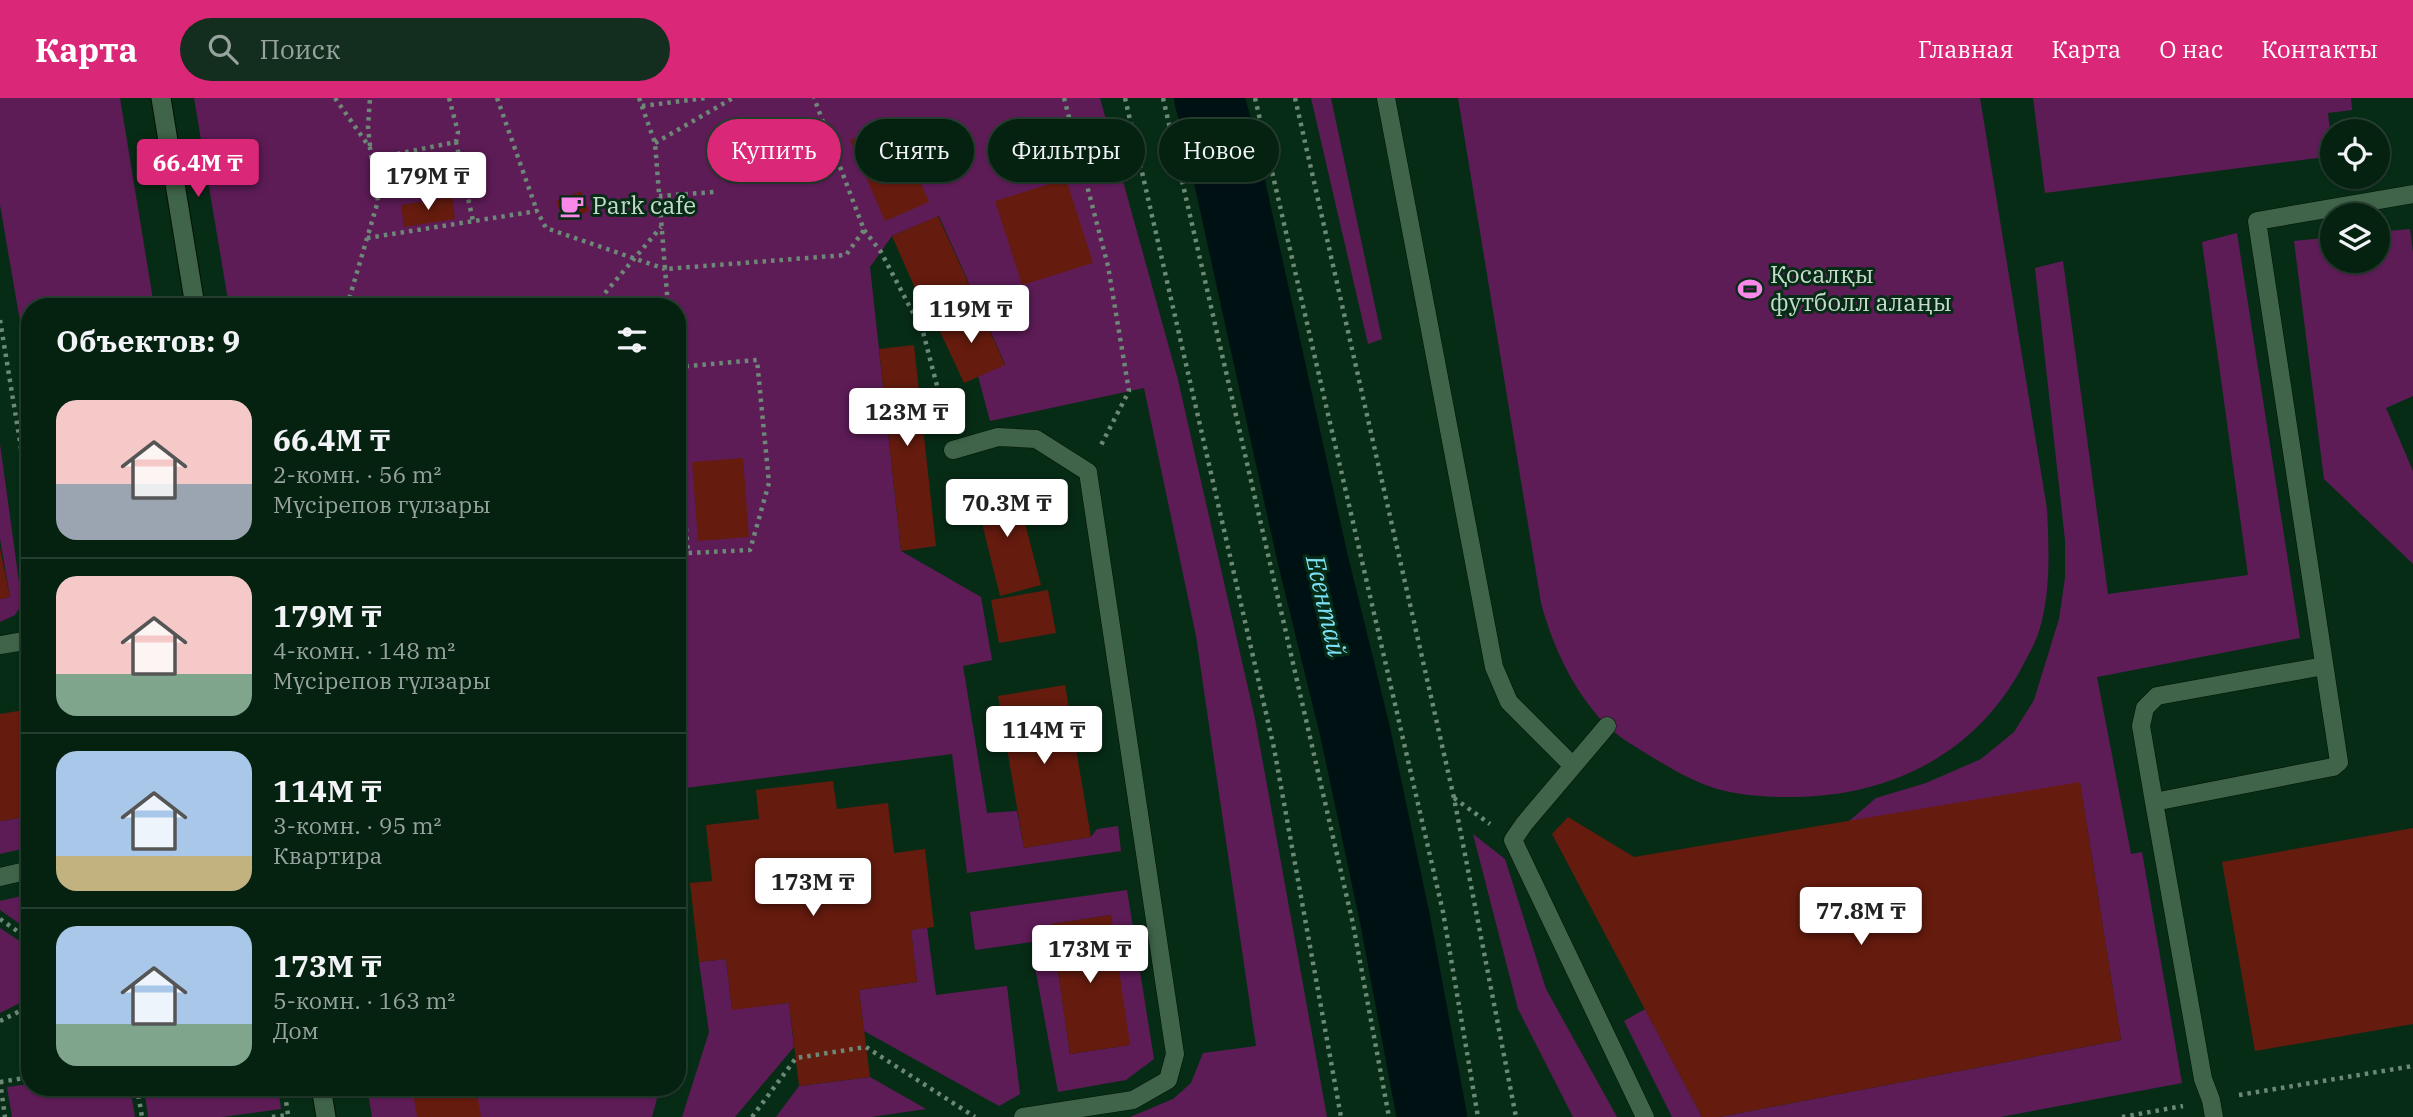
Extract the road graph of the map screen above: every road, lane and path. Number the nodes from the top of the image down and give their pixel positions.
1 (161, 98) edge
2 (335, 98) edge
3 (370, 98) edge
4 (449, 98) edge
5 (497, 98) edge
6 (639, 98) edge
7 (706, 98) edge
8 (733, 98) edge
9 (814, 98) edge
10 (1064, 98) edge
11 (1125, 98) edge
12 (1163, 98) edge
13 (1255, 98) edge
14 (1295, 98) edge
15 (1386, 98) edge
16 (642, 106) junction
17 (456, 142) junction
18 (655, 143) junction
19 (370, 148) junction
20 (372, 159) junction
21 (715, 192) dead end
22 (2413, 194) edge
23 (659, 195) junction
24 (537, 211) junction
25 (473, 221) junction
26 (661, 227) junction
27 (864, 230) junction
28 (368, 238) junction
29 (634, 259) junction
30 (665, 269) junction
31 (194, 298) edge
32 (349, 298) edge
33 (601, 298) edge
34 (667, 298) edge
35 (0, 320) edge
36 (686, 366) edge
37 (21, 448) edge
38 (953, 450) joint
39 (1088, 472) junction
40 (686, 529) edge
41 (21, 642) edge
42 (0, 645) edge
43 (2325, 666) junction
44 (1606, 726) dead end
45 (1573, 766) junction
46 (1454, 798) junction
47 (2154, 802) junction
48 (1514, 840) junction
49 (21, 872) edge
50 (0, 877) edge
51 (0, 919) edge
52 (21, 934) edge
53 (21, 1010) edge
54 (0, 1021) edge
55 (2413, 1066) edge
56 (21, 1078) edge
57 (0, 1082) edge
58 (138, 1096) edge
59 (286, 1096) edge
60 (322, 1096) edge
61 (2212, 1109) edge
62 (289, 1116) edge
63 (5, 1117) edge
64 (142, 1117) edge
65 (272, 1117) edge
66 (326, 1117) edge
67 (752, 1117) edge
68 (975, 1117) edge
69 (1023, 1117) edge
70 (1341, 1117) edge
71 (1389, 1117) edge
72 (1478, 1117) edge
73 (1516, 1117) edge
74 (1645, 1117) edge
75 (2122, 1117) edge

1 - 31 street
2 - 19 path
3 - 19 path
4 - 17 path
5 - 24 path
6 - 16 path
7 - 16 path
8 - 18 path
9 - 27 path
10 - 39 path
11 - 70 path
12 - 71 path
13 - 72 path
14 - 46 path
15 - 45 lane
16 - 18 path
17 - 20 path
17 - 25 path
18 - 23 path
19 - 20 path
20 - 28 path
21 - 23 path
22 - 43 lane
23 - 26 path
24 - 25 path
24 - 29 path
25 - 28 path
26 - 29 path
26 - 30 path
27 - 30 path
27 - 38 path
28 - 32 path
29 - 30 path
29 - 33 path
30 - 34 path
35 - 37 path
36 - 40 path
38 - 39 lane
39 - 69 lane
41 - 42 lane
43 - 47 lane
43 - 47 lane
44 - 45 lane
45 - 48 lane
46 - 48 path
46 - 73 path
47 - 61 lane
48 - 74 lane
49 - 50 lane
51 - 52 path
53 - 54 path
55 - 61 path
56 - 57 path
57 - 63 path
58 - 64 path
59 - 62 path
60 - 66 street
61 - 75 path
62 - 65 path
67 - 68 path

